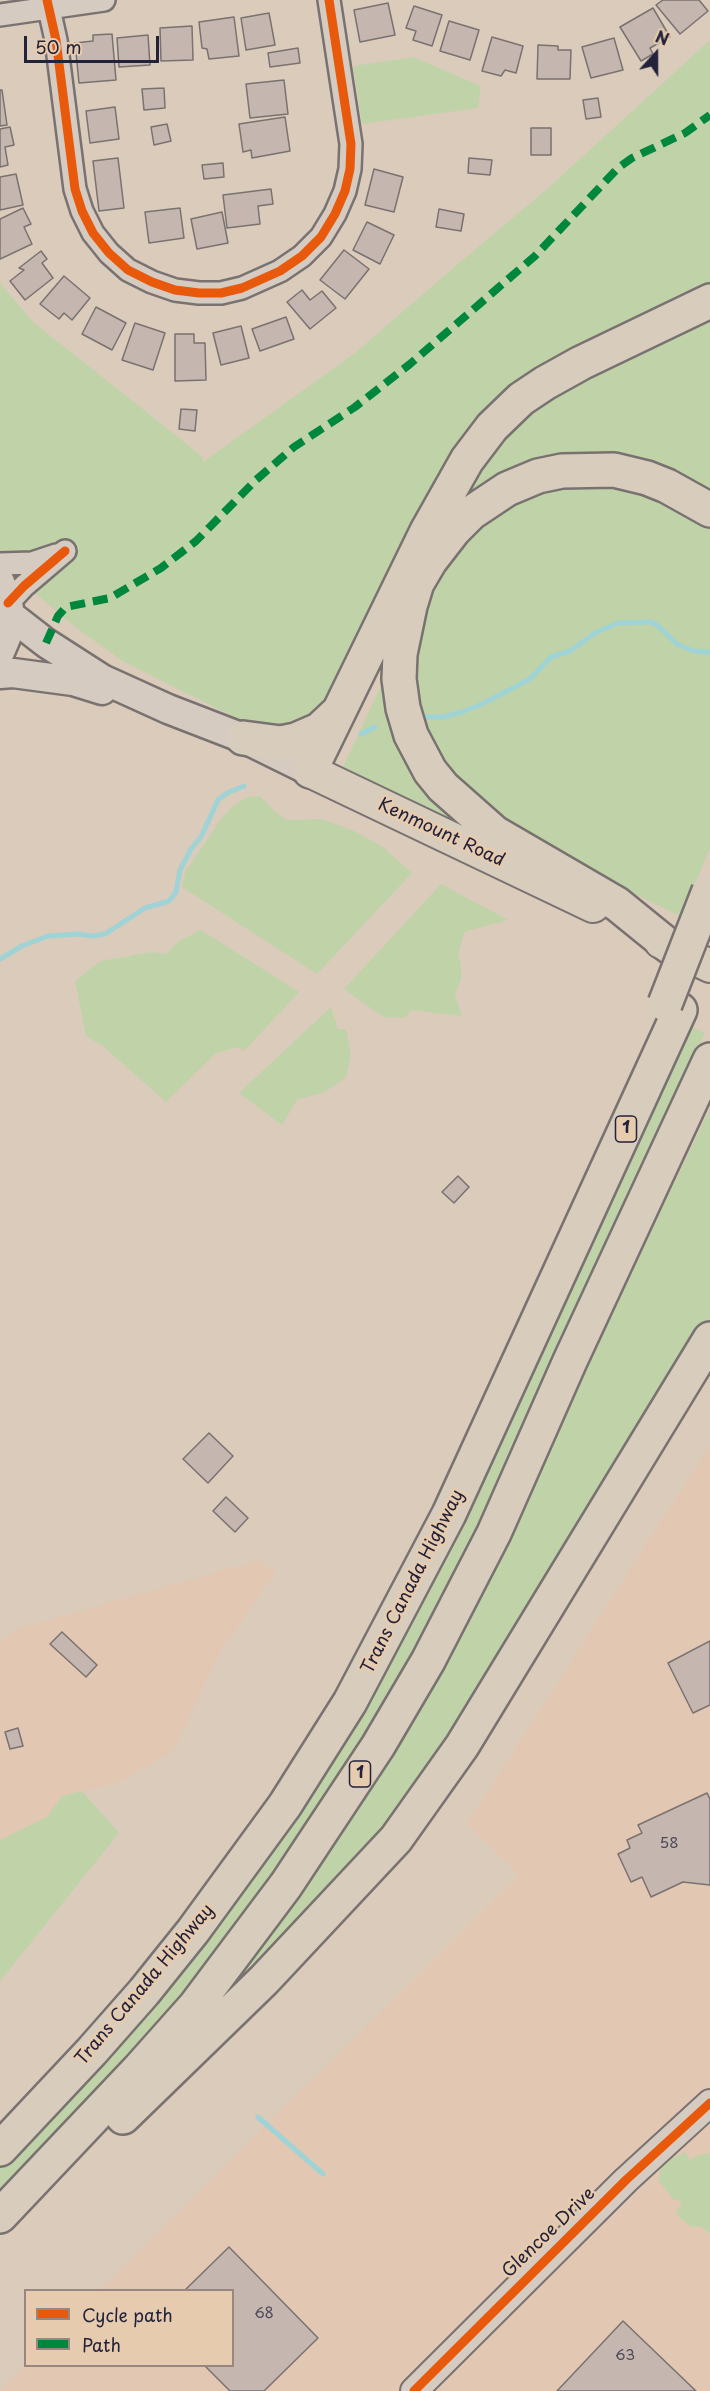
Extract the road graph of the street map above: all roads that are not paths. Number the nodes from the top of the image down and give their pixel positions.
1 (104, 0) edge
2 (329, 0) edge
3 (48, 4) edge
4 (0, 15) edge
5 (710, 300) edge
6 (710, 510) edge
7 (0, 564) edge
8 (417, 583) junction
9 (6, 600) edge
10 (0, 652) edge
11 (0, 674) edge
12 (341, 708) junction
13 (168, 709) junction
14 (243, 738) junction
15 (316, 774) junction
16 (710, 890) edge
17 (710, 943) edge
18 (670, 947) junction
19 (710, 966) edge
20 (673, 1007) junction
21 (710, 1060) edge
22 (710, 1339) edge
23 (710, 2103) edge
24 (0, 2149) edge
25 (0, 2216) edge
26 (0, 2238) edge
27 (414, 2391) edge

1 - 3 street
2 - 3 street
3 - 4 street
5 - 12 highway
6 - 8 highway
7 - 9 street
8 - 15 highway
8 - 18 highway
9 - 10 main road
9 - 13 main road, Kenmount Road
11 - 13 main road, Kenmount Road
12 - 14 highway
12 - 15 highway
13 - 14 main road, Kenmount Road
14 - 15 main road, Kenmount Road
15 - 18 main road, Kenmount Road
16 - 20 highway, bridge
17 - 20 highway, Trans Canada Highway / 1
18 - 19 main road, Kenmount Road
20 - 24 highway, Trans Canada Highway / 1
21 - 25 highway, 1
22 - 26 highway
23 - 27 street, Glencoe Drive

